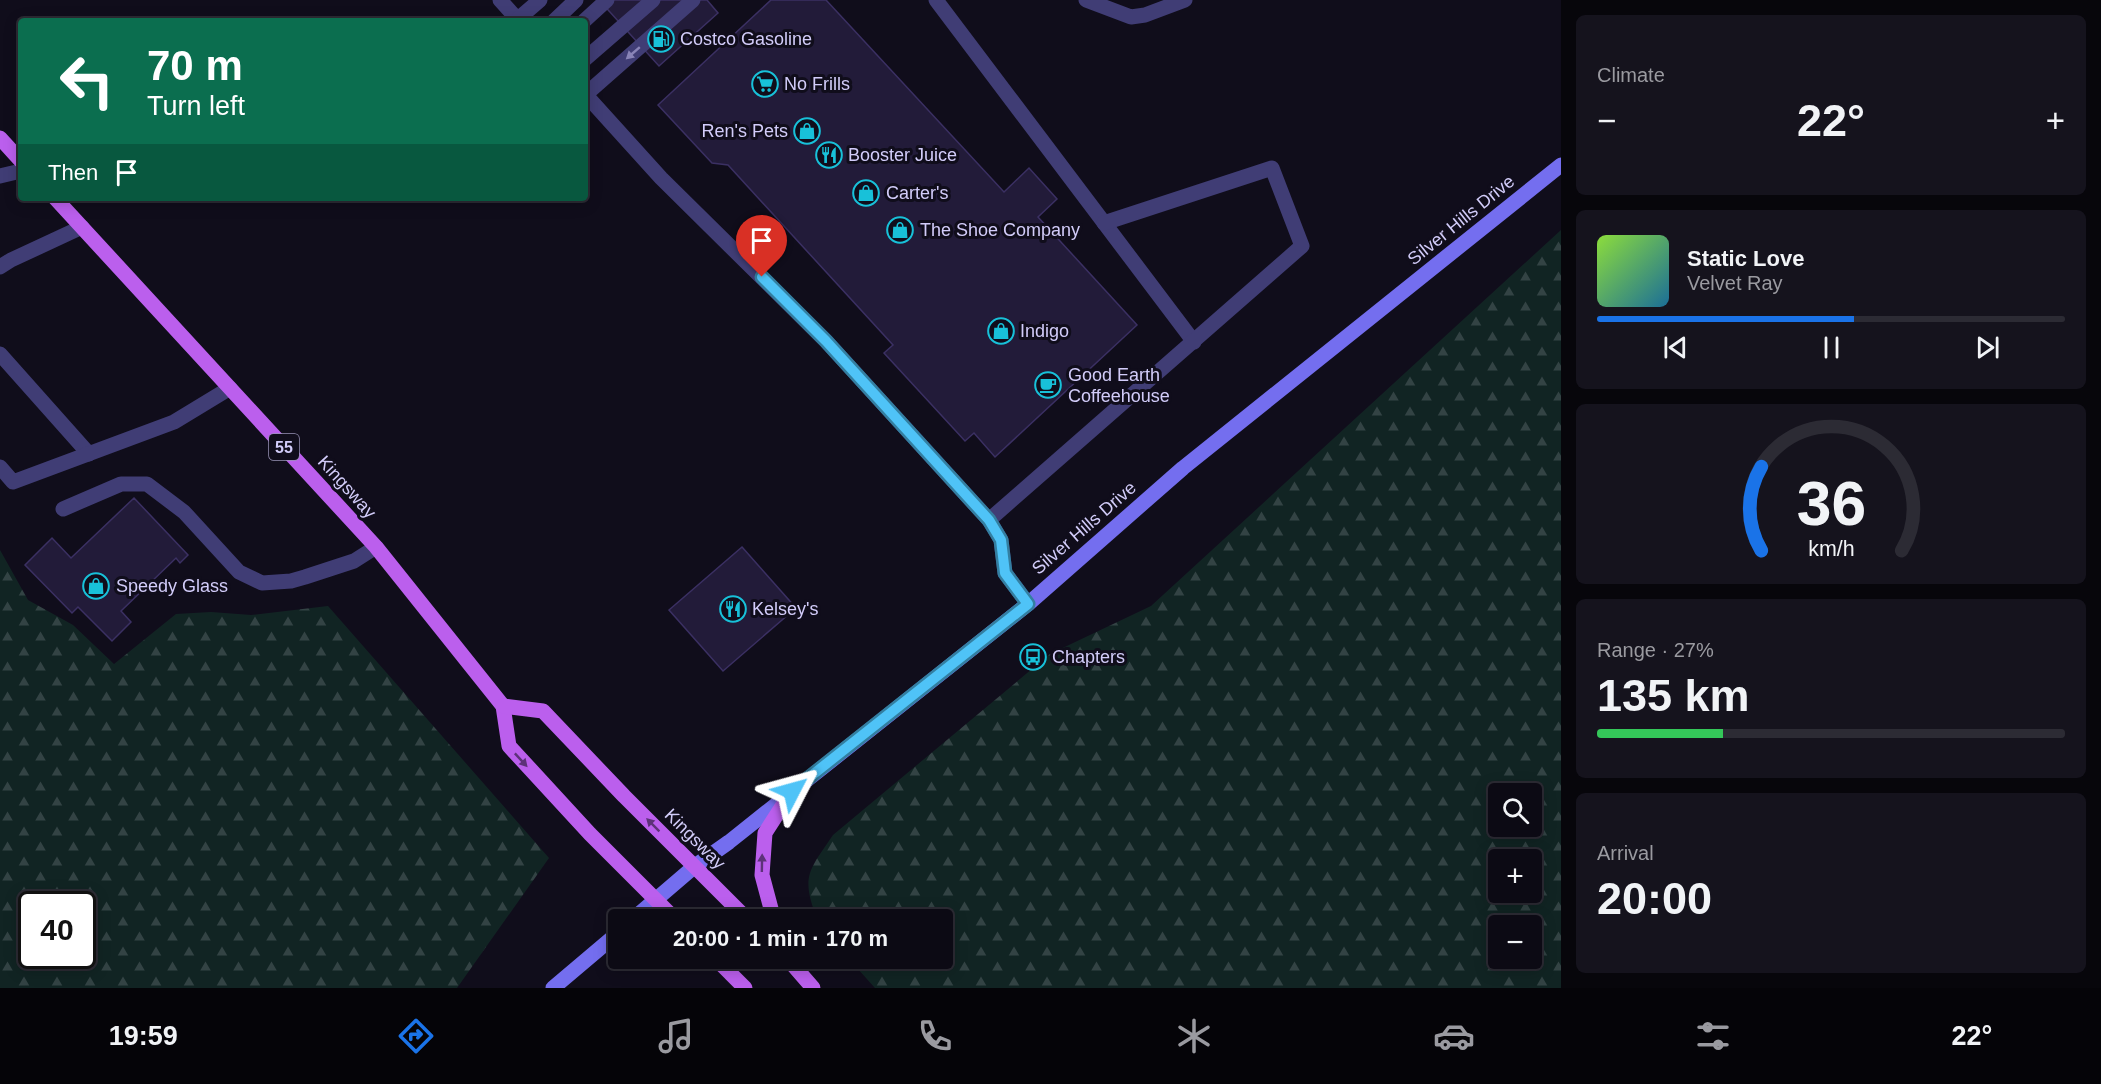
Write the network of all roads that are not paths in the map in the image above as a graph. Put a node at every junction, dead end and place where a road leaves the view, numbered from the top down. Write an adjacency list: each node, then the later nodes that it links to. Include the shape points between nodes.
1 (540, 0): 11 (lane)
2 (576, 0): 12 (lane)
3 (608, 0): 13 (lane)
4 (653, 0): 14 (lane)
5 (693, 0): 15 (lane, one-way to 15)
6 (936, 0): 23 (lane)
7 (1086, 0): 8 (lane, via 1131,17)
8 (1185, 0)
9 (503, 1): 10 (lane)
10 (517, 18)
11 (521, 18)
12 (557, 18)
13 (587, 18)
14 (588, 56)
15 (588, 92)
16 (588, 98): 33 (lane, via 661,178 826,341)
17 (0, 138): 18 (main road)
18 (18, 158)
19 (1561, 165): 35 (street, Silver Hills Drive, via 1183,468)
20 (18, 172): 21 (lane)
21 (0, 176)
22 (58, 201): 24 (main road, Kingsway / 55)
23 (1104, 223): 26 (lane); 26 (lane, via 1272,168 1302,246)
24 (82, 226): 25 (lane); 28 (main road, Kingsway / 55)
25 (0, 267)
26 (1194, 342): 33 (lane)
27 (0, 354): 29 (lane)
28 (230, 388): 29 (lane, via 174,422); 34 (main road, Kingsway / 55)
29 (89, 454): 31 (lane)
30 (0, 466): 31 (lane)
31 (7, 484)
32 (63, 509): 34 (lane, via 121,483 147,484 184,512 239,572 262,583 305,577 354,561)
33 (989, 520): 35 (lane, via 1001,540 1005,573)
34 (375, 547): 36 (main road, Kingsway / 55)
35 (1028, 604): 37 (street, Silver Hills Drive)
36 (502, 706): 38 (main road, Kingsway, one-way to 36, via 543,711); 39 (main road, Kingsway / 55, one-way to 39, via 509,746)
37 (792, 791): 38 (street, Silver Hills Drive); 43 (main road, one-way to 37, via 762,875 765,834)
38 (695, 866): 39 (street, Silver Hills Drive); 42 (main road, Kingsway)
39 (656, 899): 40 (street, Silver Hills Drive); 41 (main road, Kingsway / 55)
40 (645, 909)
41 (666, 909)
42 (737, 909)
43 (771, 909)
44 (608, 941): 47 (street)
45 (726, 969): 48 (main road)
46 (797, 969): 49 (main road)
47 (553, 988)
48 (745, 988)
49 (813, 988)

